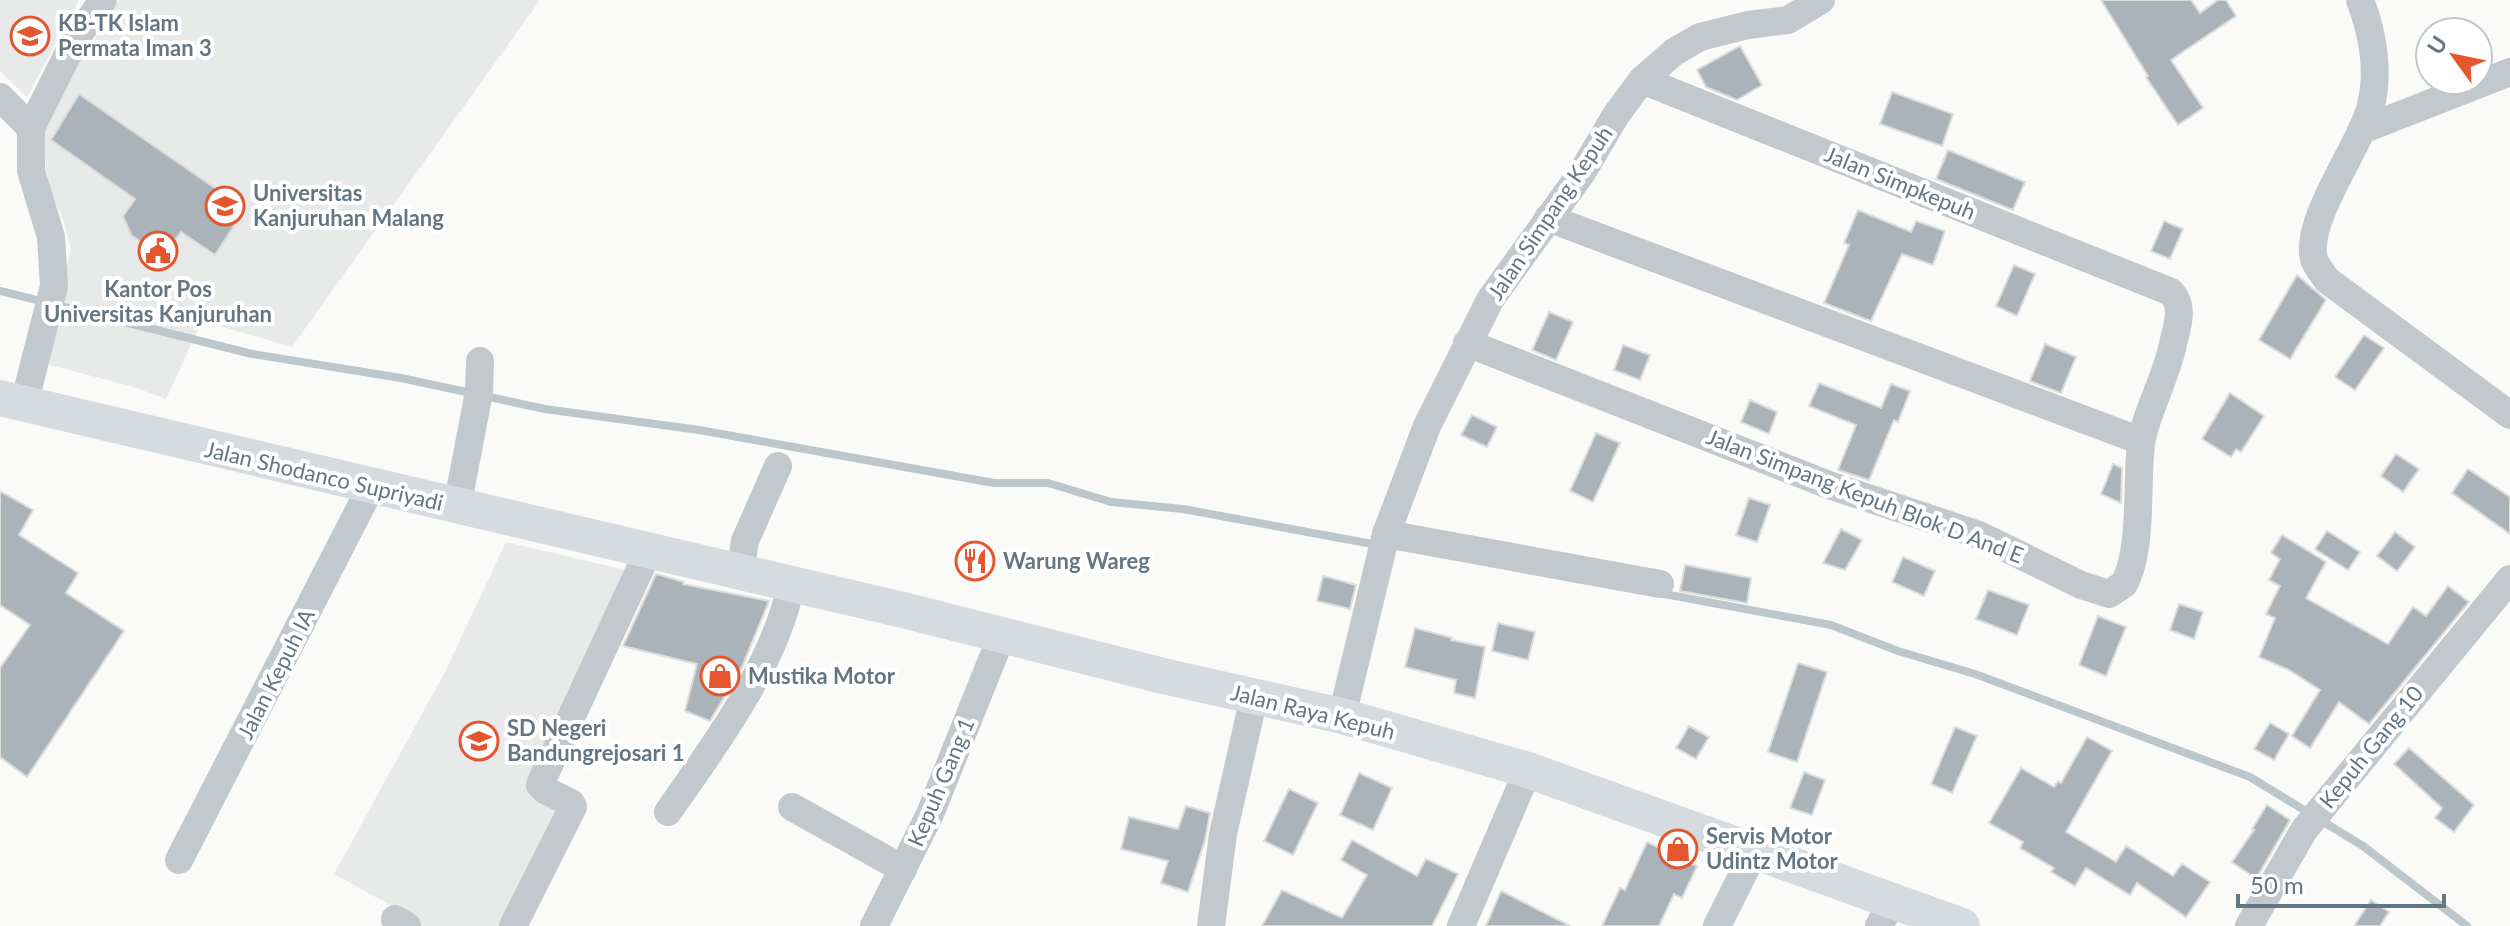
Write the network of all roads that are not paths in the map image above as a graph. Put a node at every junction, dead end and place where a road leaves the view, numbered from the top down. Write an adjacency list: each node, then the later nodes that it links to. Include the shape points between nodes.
1 (103, 0): 7 (street, via 75,40)
2 (1821, 0): 5 (street, Jalan Simpang Kepuh, via 1788,20 1700,37)
3 (2360, 0): 8 (street, via 2373,48 2371,107)
4 (2510, 72): 8 (street)
5 (1642, 80): 9 (street, Jalan Simpang Kepuh); 14 (street, Jalan Simpkepuh, via 2171,292 2180,306 2172,353)
6 (0, 97): 7 (street)
7 (31, 128): 12 (street, via 31,171 51,237 54,286 47,319)
8 (2362, 130): 13 (street, via 2314,236 2314,259 2327,280)
9 (1548, 218): 10 (street, Jalan Simpang Kepuh, via 1490,300); 14 (street)
10 (1467, 343): 14 (street, Jalan Simpang Kepuh Blok D And E, via 1829,485 1979,535 2109,594 2129,574); 18 (street, Jalan Simpang Kepuh, via 1427,426)
11 (480, 361): 17 (street)
12 (12, 401): 16 (main road, Jalan Shodanco Supriyadi)
13 (2510, 415)
14 (2141, 441)
15 (778, 466): 20 (street, via 745,541)
16 (371, 487): 17 (main road, Jalan Shodanco Supriyadi); 31 (street, Jalan Kepuh IA)
17 (457, 507): 19 (main road, Jalan Shodanco Supriyadi)
18 (1386, 536): 22 (street); 26 (street, Jalan Simpang Kepuh)
19 (648, 552): 20 (main road, Jalan Raya Kepuh); 34 (street, via 540,785 571,803 572,813)
20 (740, 574): 23 (main road, Jalan Raya Kepuh)
21 (2509, 581): 40 (street, Kepuh Gang 10, via 2304,830)
22 (1660, 584)
23 (791, 585): 24 (main road, Jalan Raya Kepuh); 29 (street, via 785,613 734,717)
24 (1002, 635): 25 (main road, Jalan Raya Kepuh); 32 (street, Kepuh Gang 1)
25 (1254, 697): 26 (main road, Jalan Raya Kepuh); 36 (street, via 1223,834)
26 (1342, 716): 27 (main road, Jalan Raya Kepuh)
27 (1528, 770): 30 (main road, Jalan Raya Kepuh); 37 (street)
28 (792, 807): 32 (street)
29 (668, 812)
30 (1755, 850): 33 (main road, Jalan Raya Kepuh); 38 (street)
31 (179, 860)
32 (903, 869): 35 (street, Kepuh Gang 1)
33 (1886, 913): 39 (main road, Jalan Raya Kepuh)
34 (513, 926)
35 (874, 926)
36 (1211, 926)
37 (1461, 926)
38 (1717, 926)
39 (1962, 926)
40 (2249, 926)

